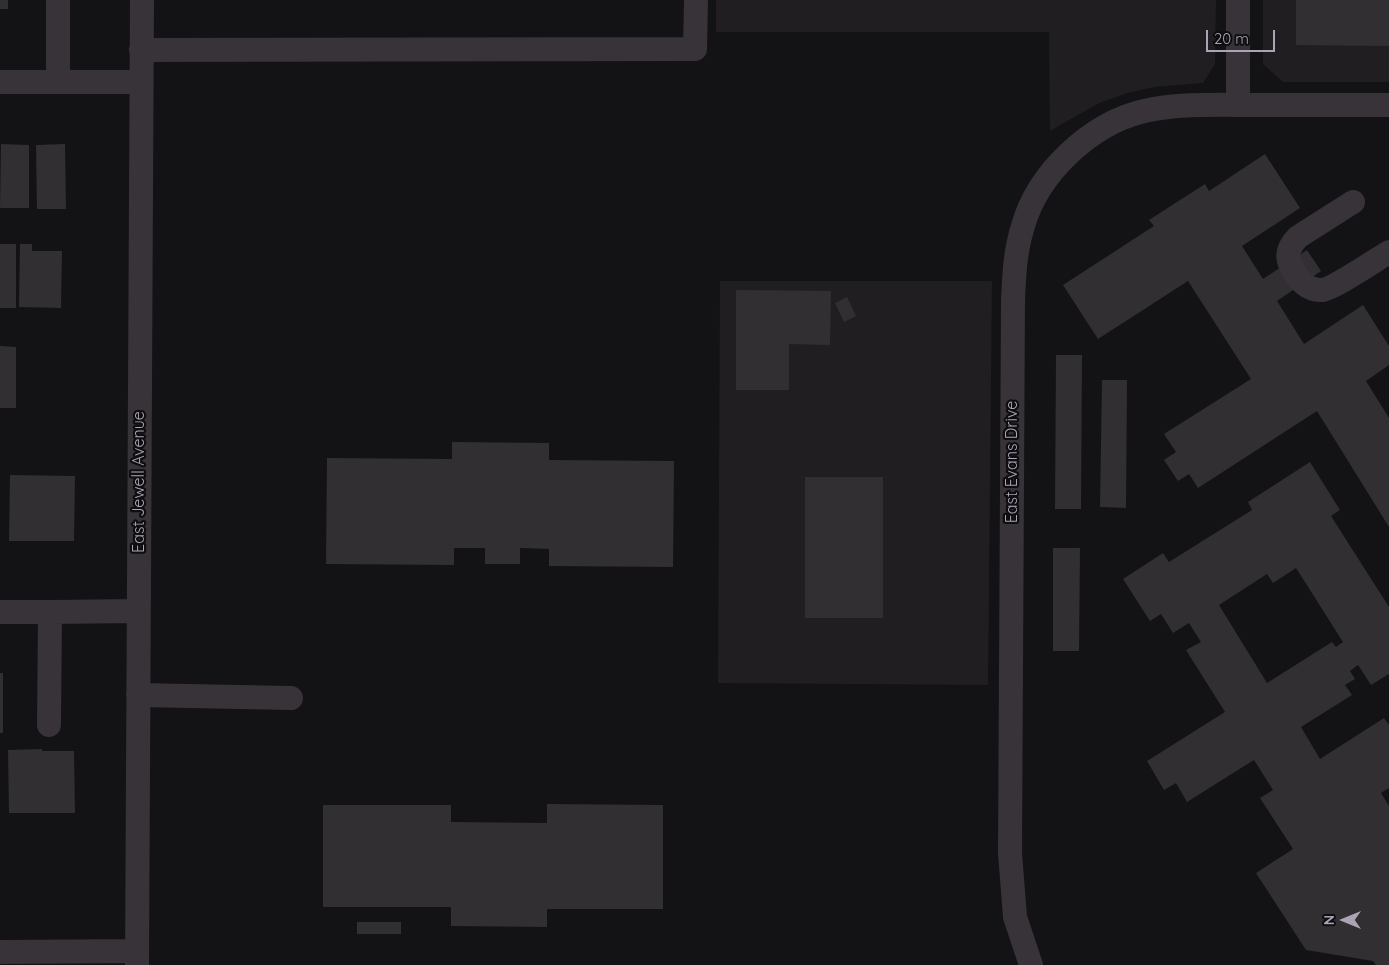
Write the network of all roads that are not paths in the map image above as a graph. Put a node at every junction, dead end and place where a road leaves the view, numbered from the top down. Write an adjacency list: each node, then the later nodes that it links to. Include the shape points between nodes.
1 (58, 0): 7 (street)
2 (142, 0): 5 (street, East Jewell Avenue)
3 (696, 0): 5 (street, via 695,49)
4 (1238, 0): 9 (street)
5 (141, 50): 8 (street, East Jewell Avenue)
6 (0, 82): 7 (street)
7 (58, 82): 8 (street)
8 (141, 82): 13 (street, East Jewell Avenue)
9 (1238, 105): 10 (street, East Evans Drive); 21 (street, East Evans Drive, via 1162,108 1136,114 1103,128 1085,139 1053,170 1028,210 1021,234 1013,301 1010,853 1015,917)
10 (1389, 105)
11 (1353, 202): 12 (street, via 1292,243 1288,258 1294,273 1308,286 1322,290)
12 (1389, 252)
13 (138, 611): 15 (street); 16 (street, East Jewell Avenue)
14 (0, 612): 15 (street)
15 (50, 612): 18 (street)
16 (138, 694): 17 (street); 20 (street, East Jewell Avenue)
17 (292, 698)
18 (49, 725)
19 (0, 952): 20 (street)
20 (137, 958)
21 (1031, 965)

